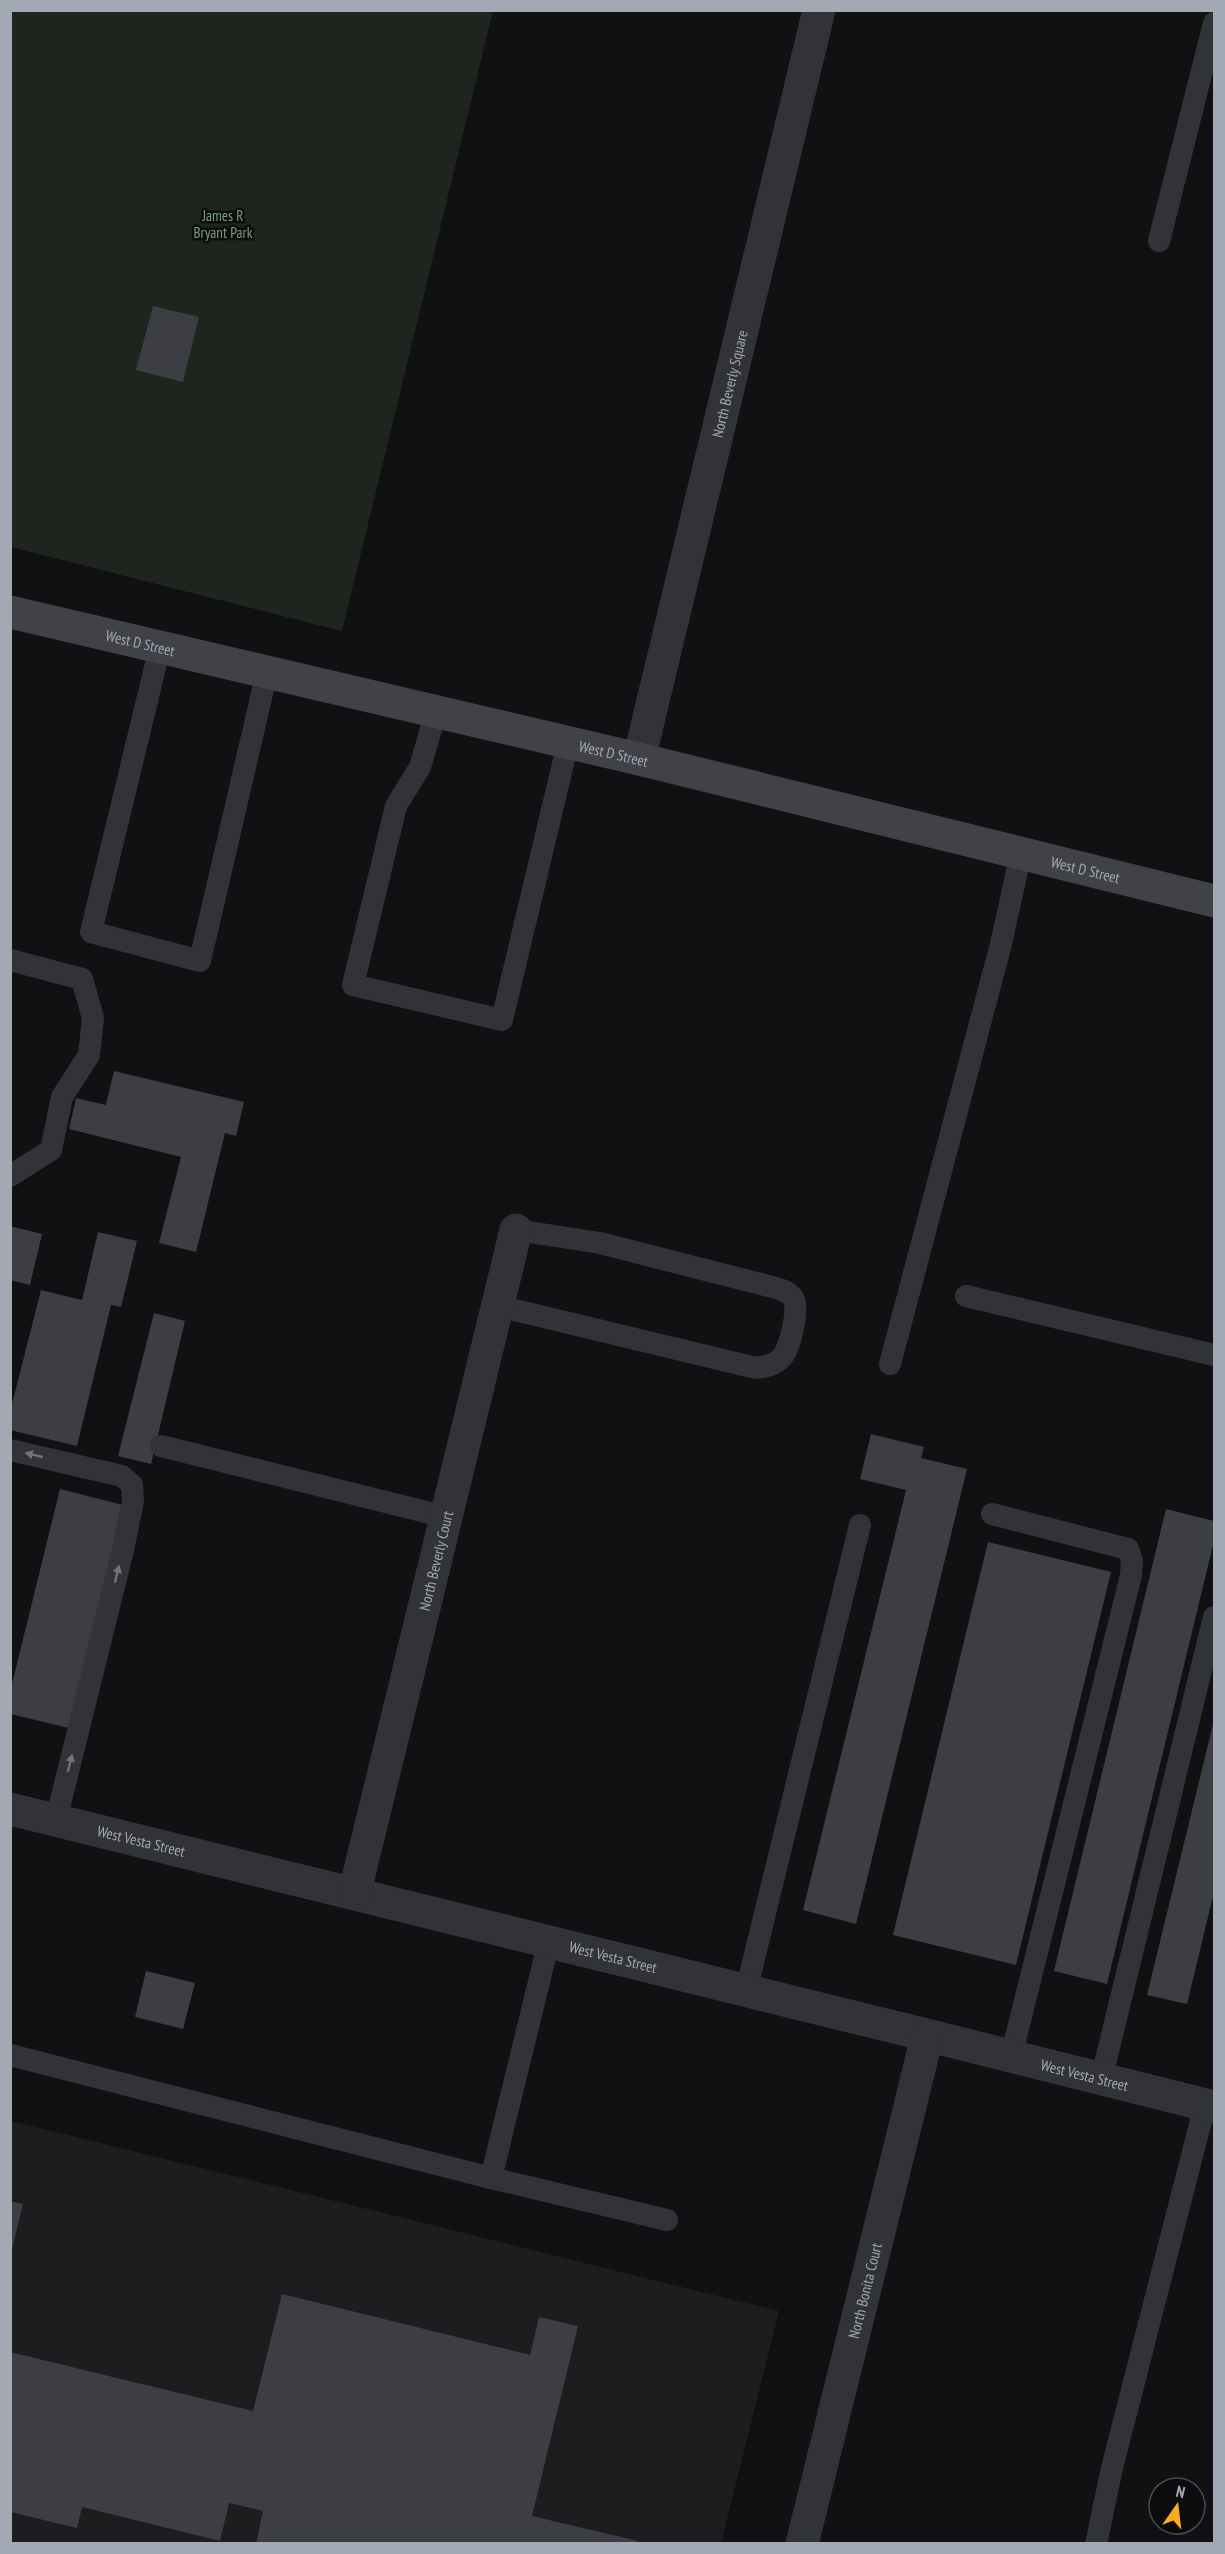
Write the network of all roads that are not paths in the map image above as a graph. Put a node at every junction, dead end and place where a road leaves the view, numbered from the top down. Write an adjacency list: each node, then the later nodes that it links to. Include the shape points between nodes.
1 (819, 10): 9 (street, North Beverly Square)
2 (1215, 23): 3 (lane)
3 (1159, 241)
4 (10, 612): 5 (main road, West D Street)
5 (160, 647): 6 (main road, West D Street); 6 (lane, via 91,932 200,961)
6 (267, 672): 7 (main road, West D Street)
7 (436, 712): 8 (main road, West D Street); 8 (lane, via 420,767 396,806 353,985 502,1020)
8 (568, 743): 9 (main road, West D Street)
9 (639, 759): 10 (main road, West D Street)
10 (1021, 853): 11 (main road, West D Street); 18 (lane, via 1001,944)
11 (1215, 901)
12 (10, 960): 13 (lane, via 82,979 93,1018 89,1055 62,1097 51,1150)
13 (10, 1176)
14 (516, 1230): 16 (street, North Beverly Court); 16 (lane, via 600,1243 776,1288 788,1292 796,1312 782,1357 775,1364 756,1368)
15 (966, 1296): 17 (lane)
16 (498, 1306): 22 (street, North Beverly Court)
17 (1215, 1355)
18 (890, 1364)
19 (160, 1446): 22 (lane)
20 (10, 1450): 26 (lane, one-way to 20, via 123,1550 133,1501 132,1485 122,1476)
21 (992, 1514): 32 (lane, via 1128,1549 1132,1561)
22 (447, 1517): 27 (street, North Beverly Court)
23 (860, 1525): 29 (lane)
24 (1215, 1617): 33 (lane)
25 (10, 1809): 26 (street, West Vesta Street)
26 (56, 1820): 27 (street, West Vesta Street)
27 (355, 1891): 28 (street, West Vesta Street)
28 (549, 1941): 29 (street, West Vesta Street); 35 (lane)
29 (746, 1991): 30 (street, West Vesta Street)
30 (927, 2037): 32 (street, West Vesta Street); 37 (street, North Bonita Court)
31 (10, 2055): 35 (lane)
32 (1011, 2057): 33 (street, West Vesta Street)
33 (1101, 2080): 34 (street, West Vesta Street)
34 (1210, 2106): 38 (lane, via 1112,2468)
35 (491, 2178): 36 (lane)
36 (667, 2220)
37 (802, 2544)
38 (1096, 2544)

